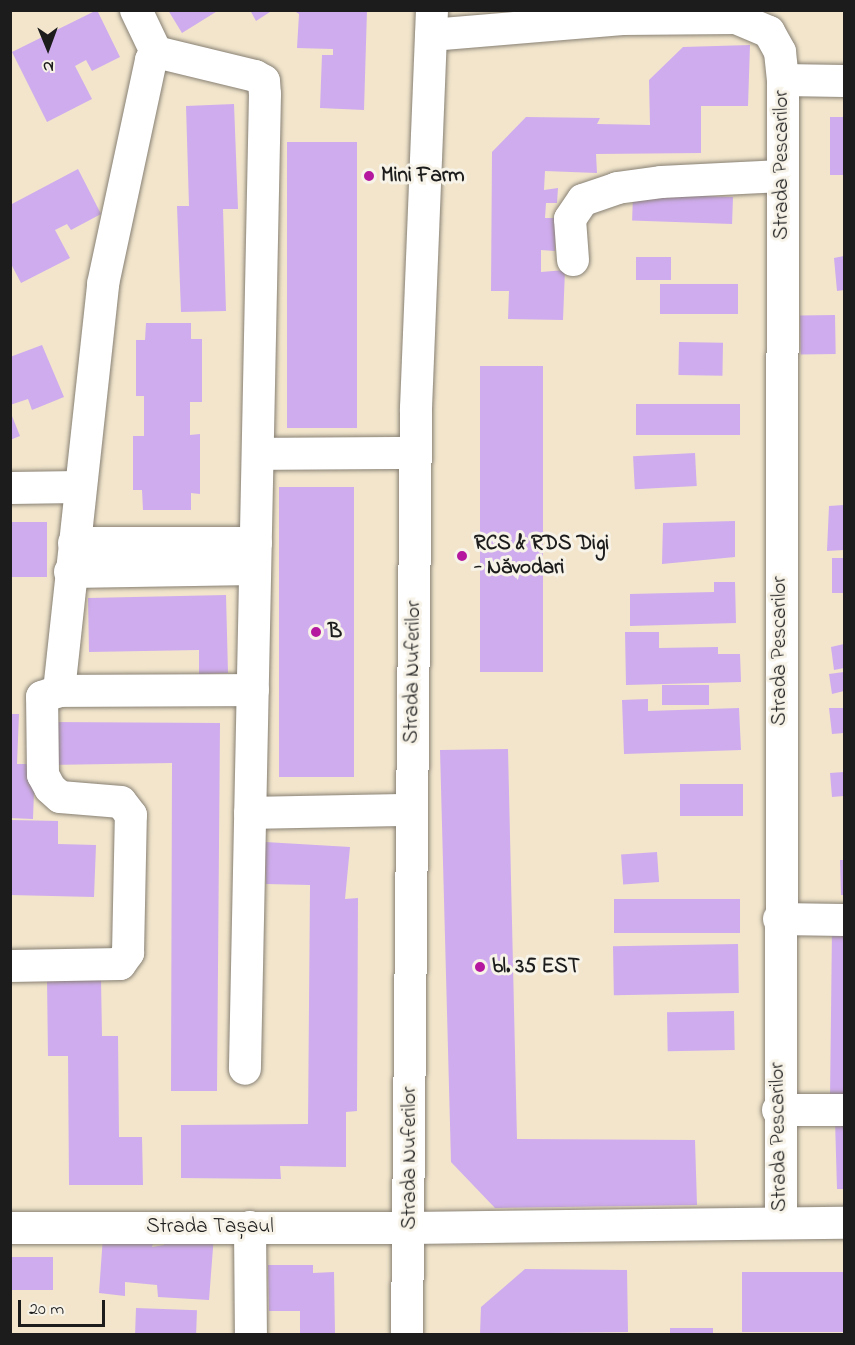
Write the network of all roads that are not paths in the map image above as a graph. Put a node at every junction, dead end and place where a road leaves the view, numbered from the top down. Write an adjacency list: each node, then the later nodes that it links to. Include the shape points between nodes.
1 (136, 10): 4 (street)
2 (625, 15): 3 (street, Strada Pescarilor); 5 (street, Strada Pescarilor, via 736,18 754,23 769,32 780,52)
3 (431, 23): 9 (street, Strada Nuferilor)
4 (156, 52): 10 (street, via 264,81); 12 (street, via 151,60 103,284)
5 (783, 80): 6 (street); 7 (street, Strada Pescarilor)
6 (844, 81)
7 (782, 176): 8 (street, via 661,182 616,188 583,200 570,219); 19 (street, Strada Pescarilor)
8 (573, 260)
9 (416, 453): 10 (street); 17 (street, Strada Nuferilor)
10 (258, 454): 13 (street)
11 (10, 488): 12 (street)
12 (80, 488): 14 (street)
13 (255, 556): 14 (street); 15 (street)
14 (72, 557): 16 (street)
15 (253, 690): 16 (street); 18 (street)
16 (59, 691): 21 (street, via 42,697 43,775 50,788 60,797 122,802 131,814 128,953 120,964)
17 (412, 810): 18 (street); 29 (street, Strada Nuferilor)
18 (250, 813): 22 (street)
19 (779, 919): 20 (street); 23 (street, Strada Pescarilor)
20 (844, 920)
21 (10, 966)
22 (244, 1069)
23 (778, 1110): 24 (street); 25 (street, Strada Pescarilor)
24 (844, 1110)
25 (780, 1223): 26 (street, Strada Tașaul); 29 (street, Strada Tașaul)
26 (844, 1223)
27 (250, 1227): 28 (street, Strada Tașaul); 29 (street, Strada Tașaul); 30 (street)
28 (10, 1228)
29 (410, 1228): 31 (street, Strada Nuferilor)
30 (251, 1335)
31 (407, 1335)

